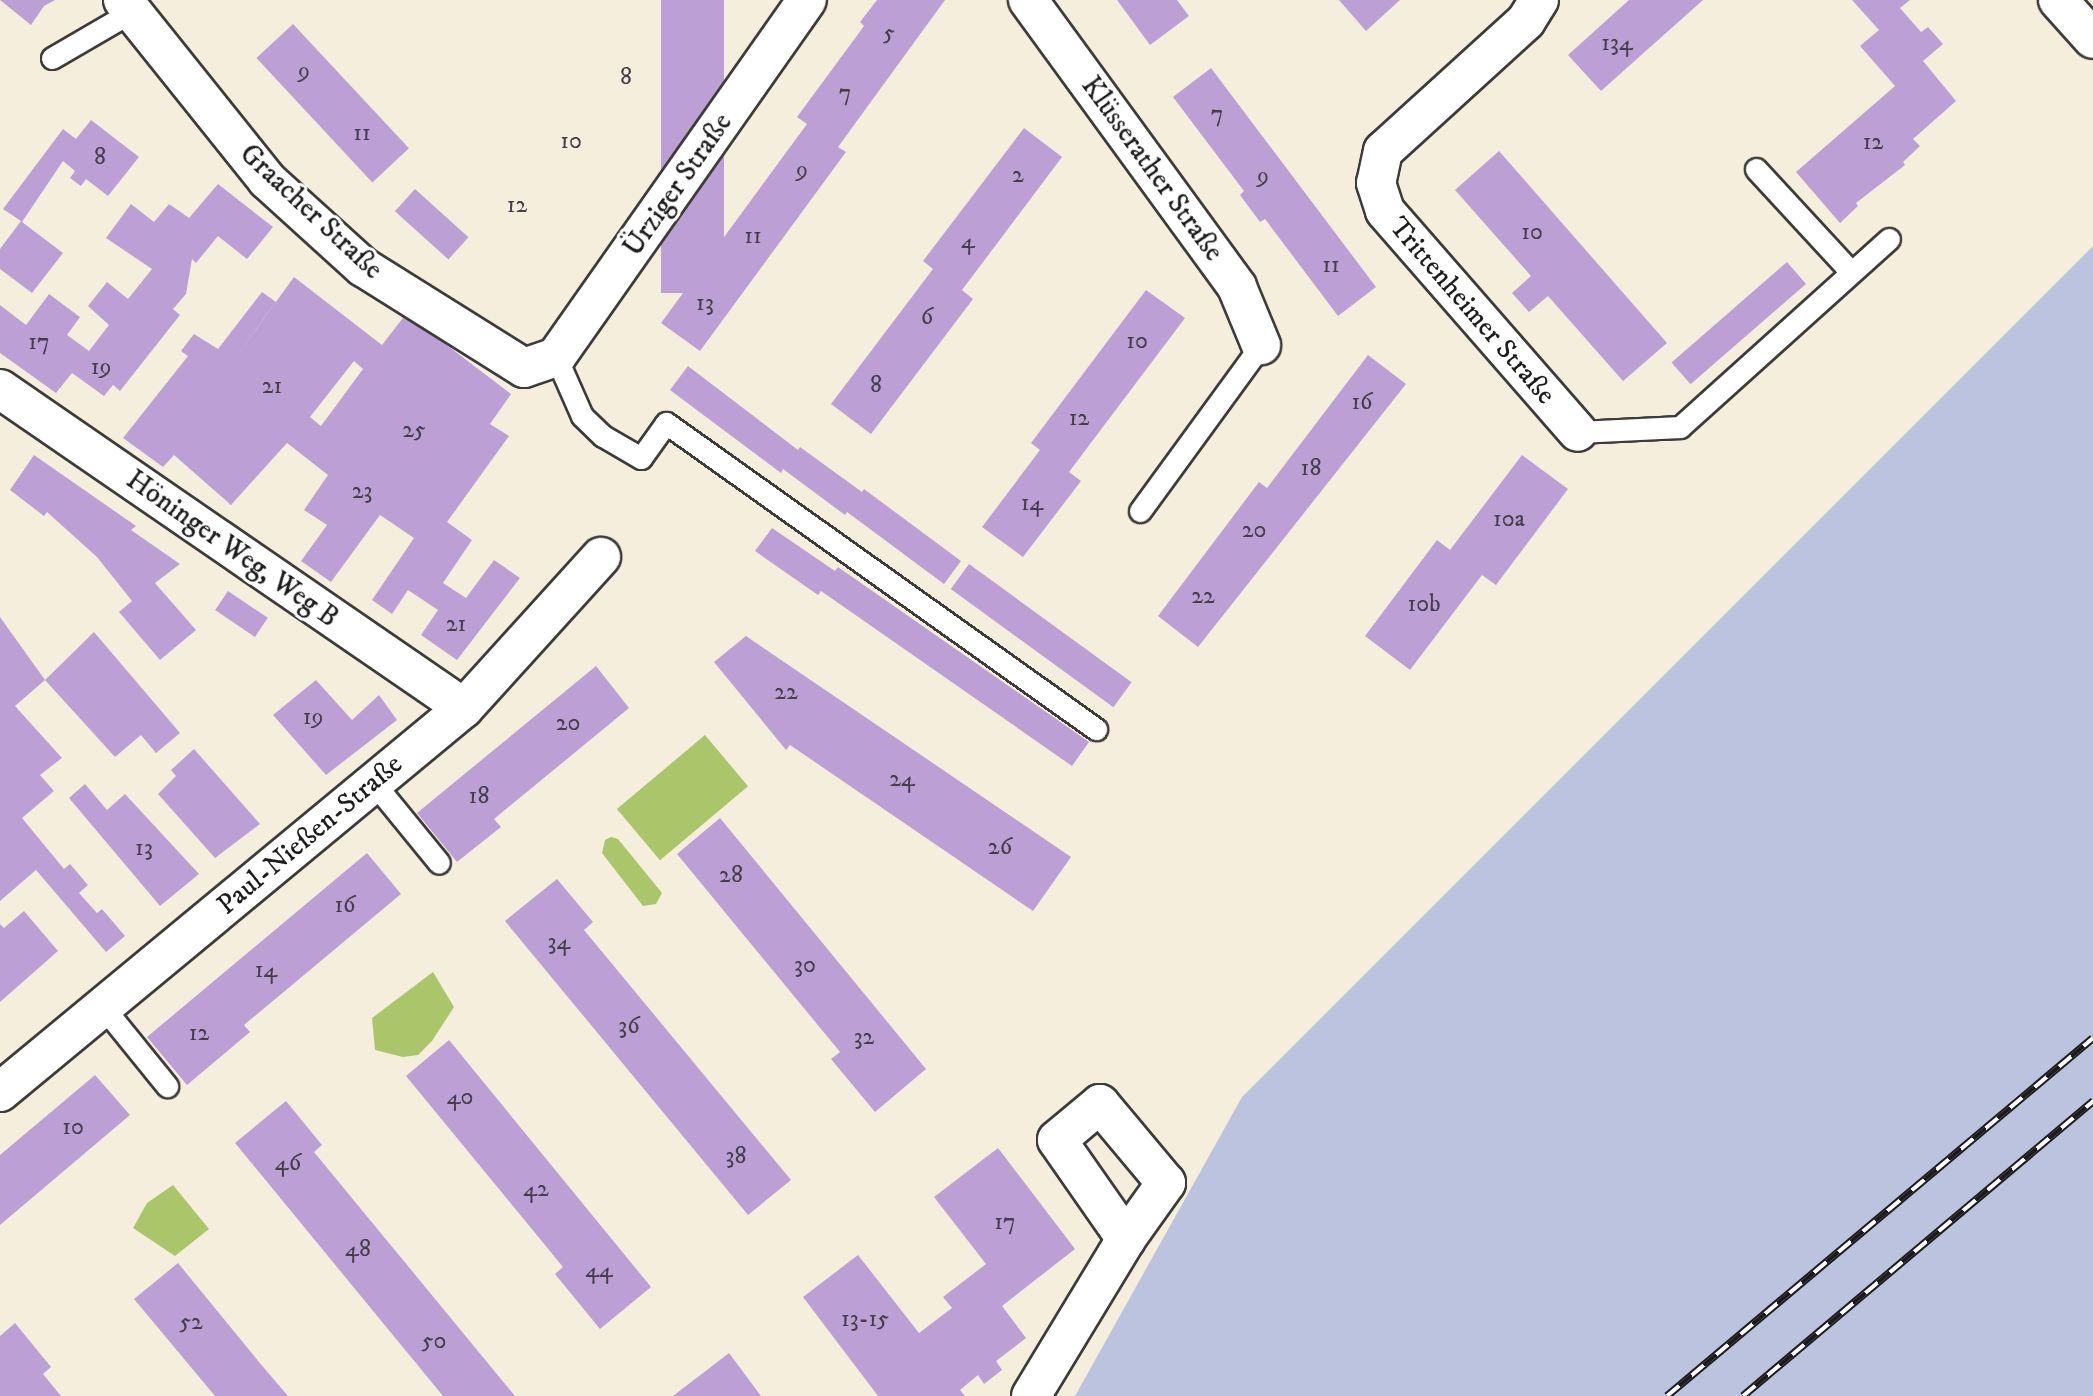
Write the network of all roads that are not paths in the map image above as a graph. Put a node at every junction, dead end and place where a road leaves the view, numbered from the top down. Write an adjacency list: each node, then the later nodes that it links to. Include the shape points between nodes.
1 (807, 0): 12 (street, Ürziger Straße)
2 (1028, 0): 11 (street, Klüsserather Straße, via 1237,287)
3 (1539, 0): 14 (street, Trittenheimer Straße, via 1526,21 1383,151 1376,183 1385,211)
4 (2057, 0): 6 (street)
5 (127, 6): 7 (lane); 12 (street, Graacher Straße, via 267,180 362,267 524,368)
6 (2093, 39)
7 (52, 58)
8 (1756, 169): 10 (lane)
9 (1889, 239): 10 (lane)
10 (1850, 271): 14 (lane, via 1680,427)
11 (1261, 345): 15 (lane)
12 (550, 361): 18 (lane, via 582,416 603,436 640,458 666,423)
13 (0, 389): 17 (street, Höninger Weg, Weg B)
14 (1578, 432)
15 (1140, 511)
16 (601, 557): 17 (street, Paul-Nießen-Straße)
17 (464, 708): 19 (street, Paul-Nießen-Straße)
18 (1096, 729)
19 (373, 782): 20 (lane); 21 (street, Paul-Nießen-Straße)
20 (439, 863)
21 (103, 1007): 22 (lane); 23 (street, Paul-Nießen-Straße)
22 (167, 1086)
23 (0, 1092)
24 (1126, 1239): 25 (street)
25 (1031, 1396)

